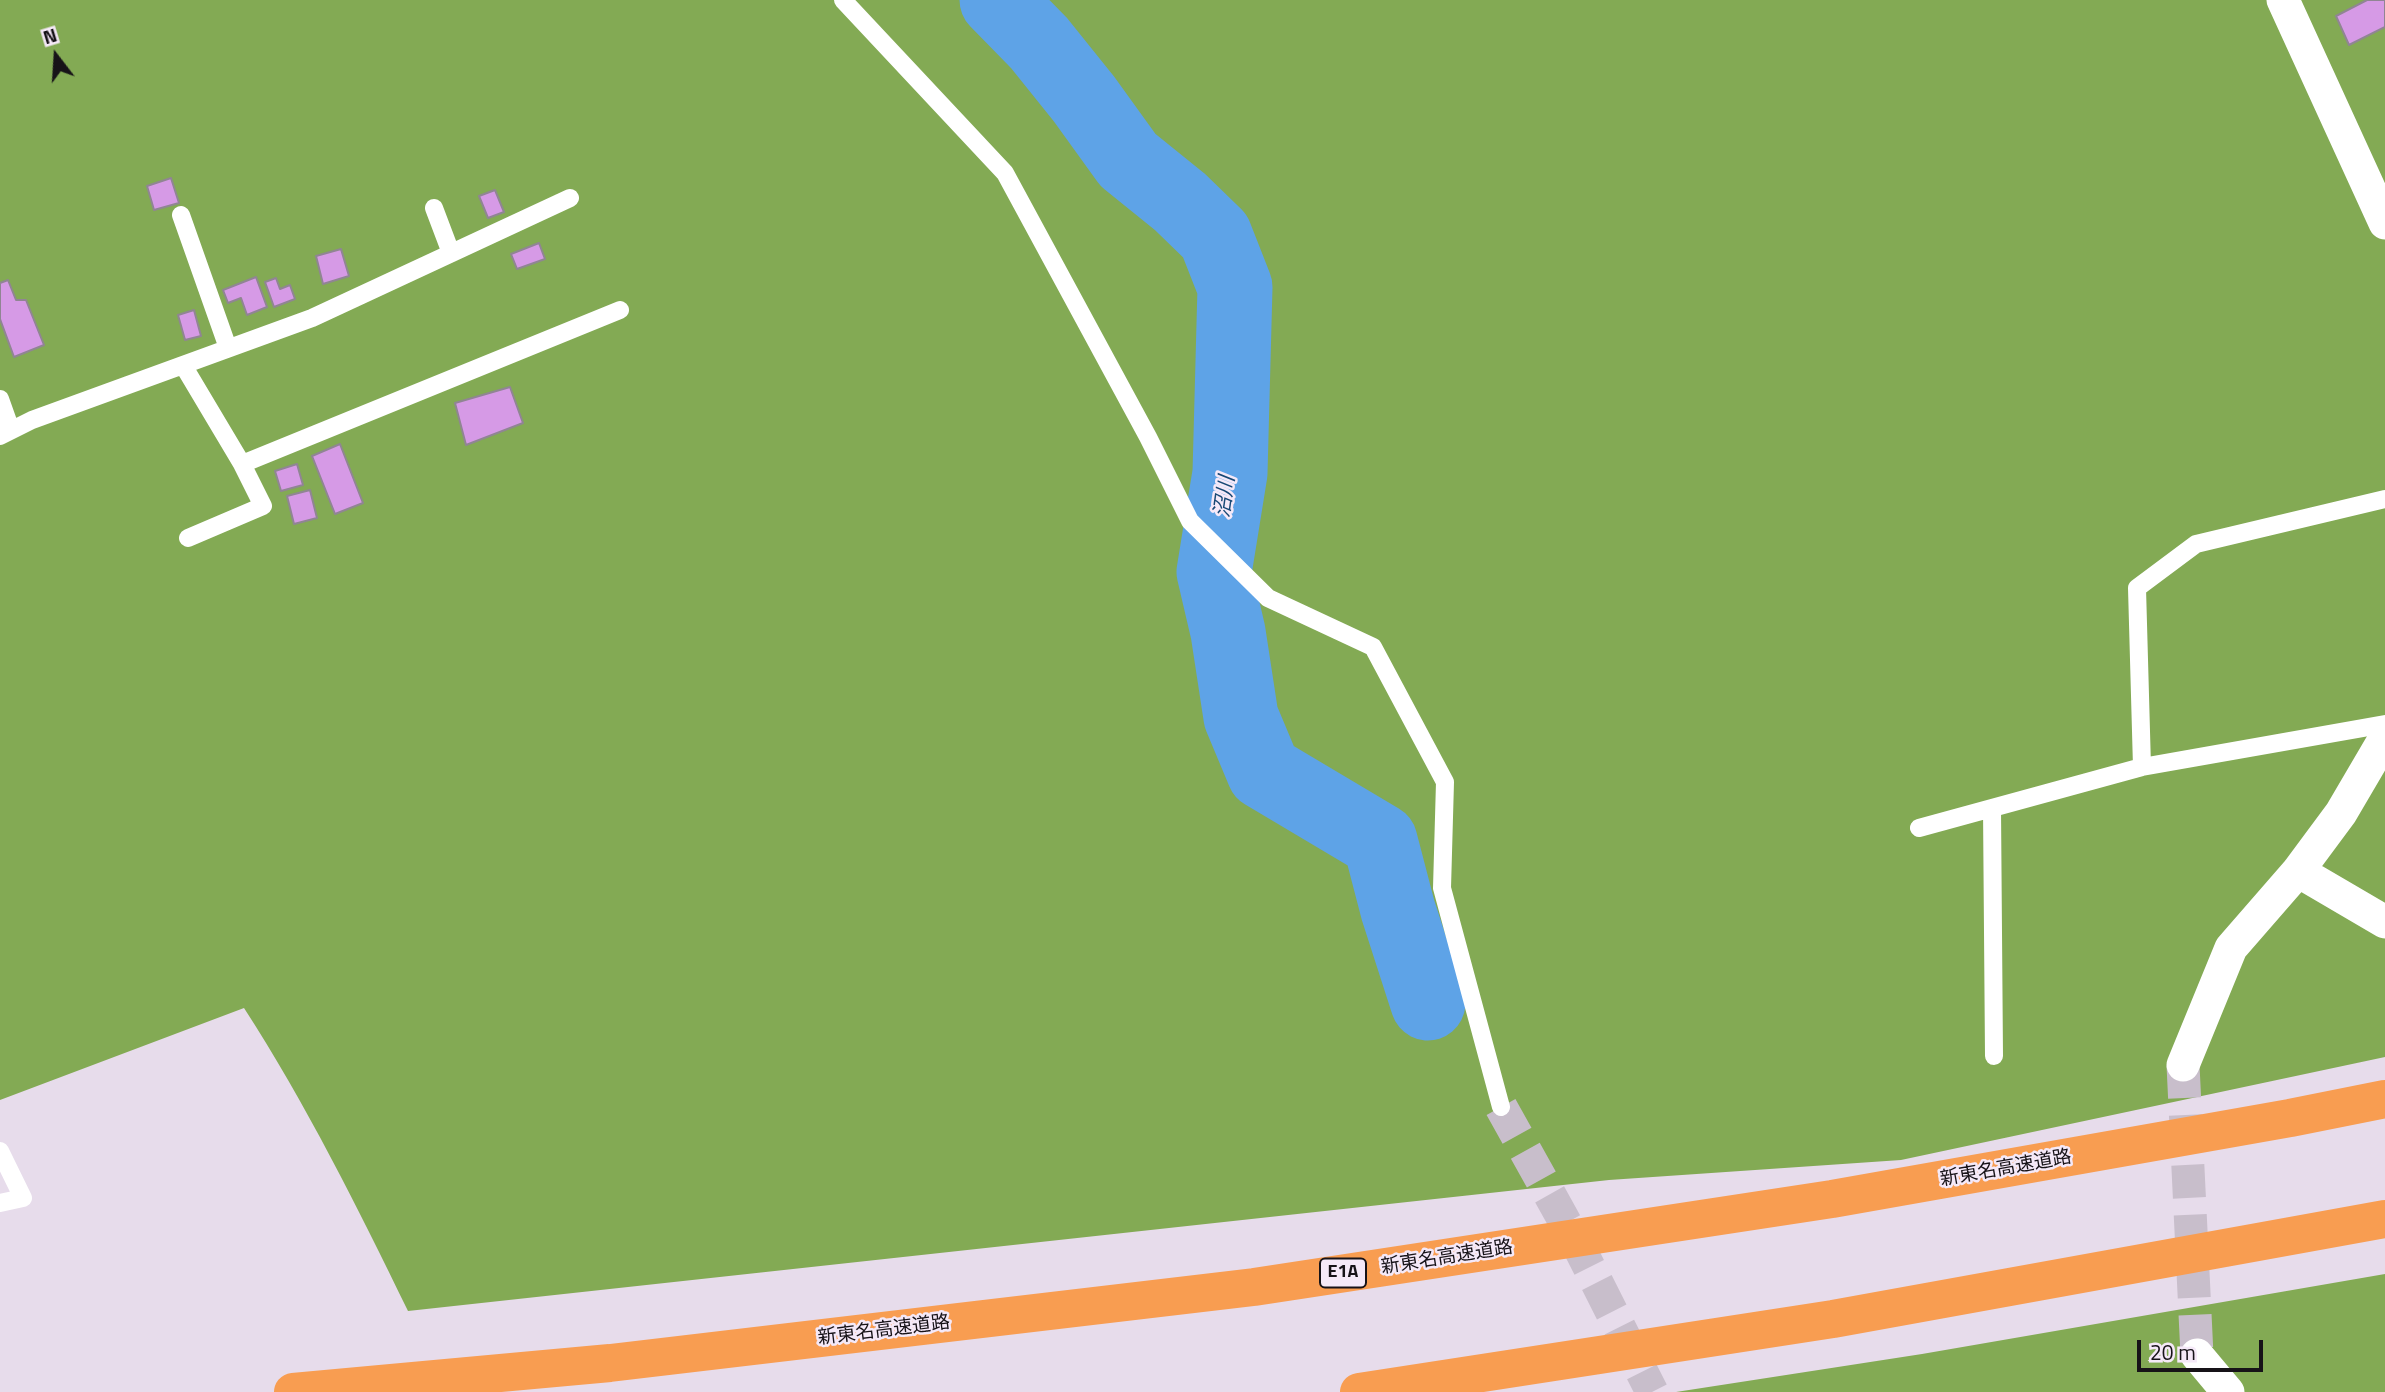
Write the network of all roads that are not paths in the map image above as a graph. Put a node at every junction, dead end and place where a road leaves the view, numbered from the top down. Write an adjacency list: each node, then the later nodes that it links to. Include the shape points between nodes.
1 (843, 0): 26 (lane, via 1005,173 1190,521 1268,598 1373,647 1445,782 1442,888)
2 (2283, 0): 6 (street)
3 (570, 198): 7 (lane)
4 (434, 208): 7 (lane)
5 (180, 215): 9 (lane)
6 (2385, 223)
7 (451, 253): 9 (lane, via 312,318)
8 (620, 310): 13 (lane)
9 (228, 348): 10 (lane)
10 (183, 365): 12 (lane); 13 (lane)
11 (0, 399): 12 (lane)
12 (6, 433)
13 (242, 464): 15 (lane, via 264,506)
14 (2385, 499): 18 (lane, via 2196,544 2137,588)
15 (188, 538)
16 (2385, 724): 18 (lane)
17 (2385, 738): 21 (street, via 2341,813)
18 (2142, 767): 19 (lane)
19 (1992, 808): 20 (lane); 23 (lane)
20 (1919, 828)
21 (2298, 871): 22 (street); 24 (street, via 2231,948)
22 (2385, 922)
23 (1994, 1056)
24 (2183, 1065)
25 (2385, 1099): 31 (highway, 新東名高速道路 / E1A, via 1832,1199 1254,1287 610,1363)
26 (1501, 1107)
27 (0, 1151): 28 (lane, via 23,1198)
28 (0, 1203)
29 (2385, 1219): 32 (highway, via 1833,1319)
30 (2197, 1354): 33 (street)
31 (293, 1392)
32 (1359, 1392)
33 (2228, 1392)

